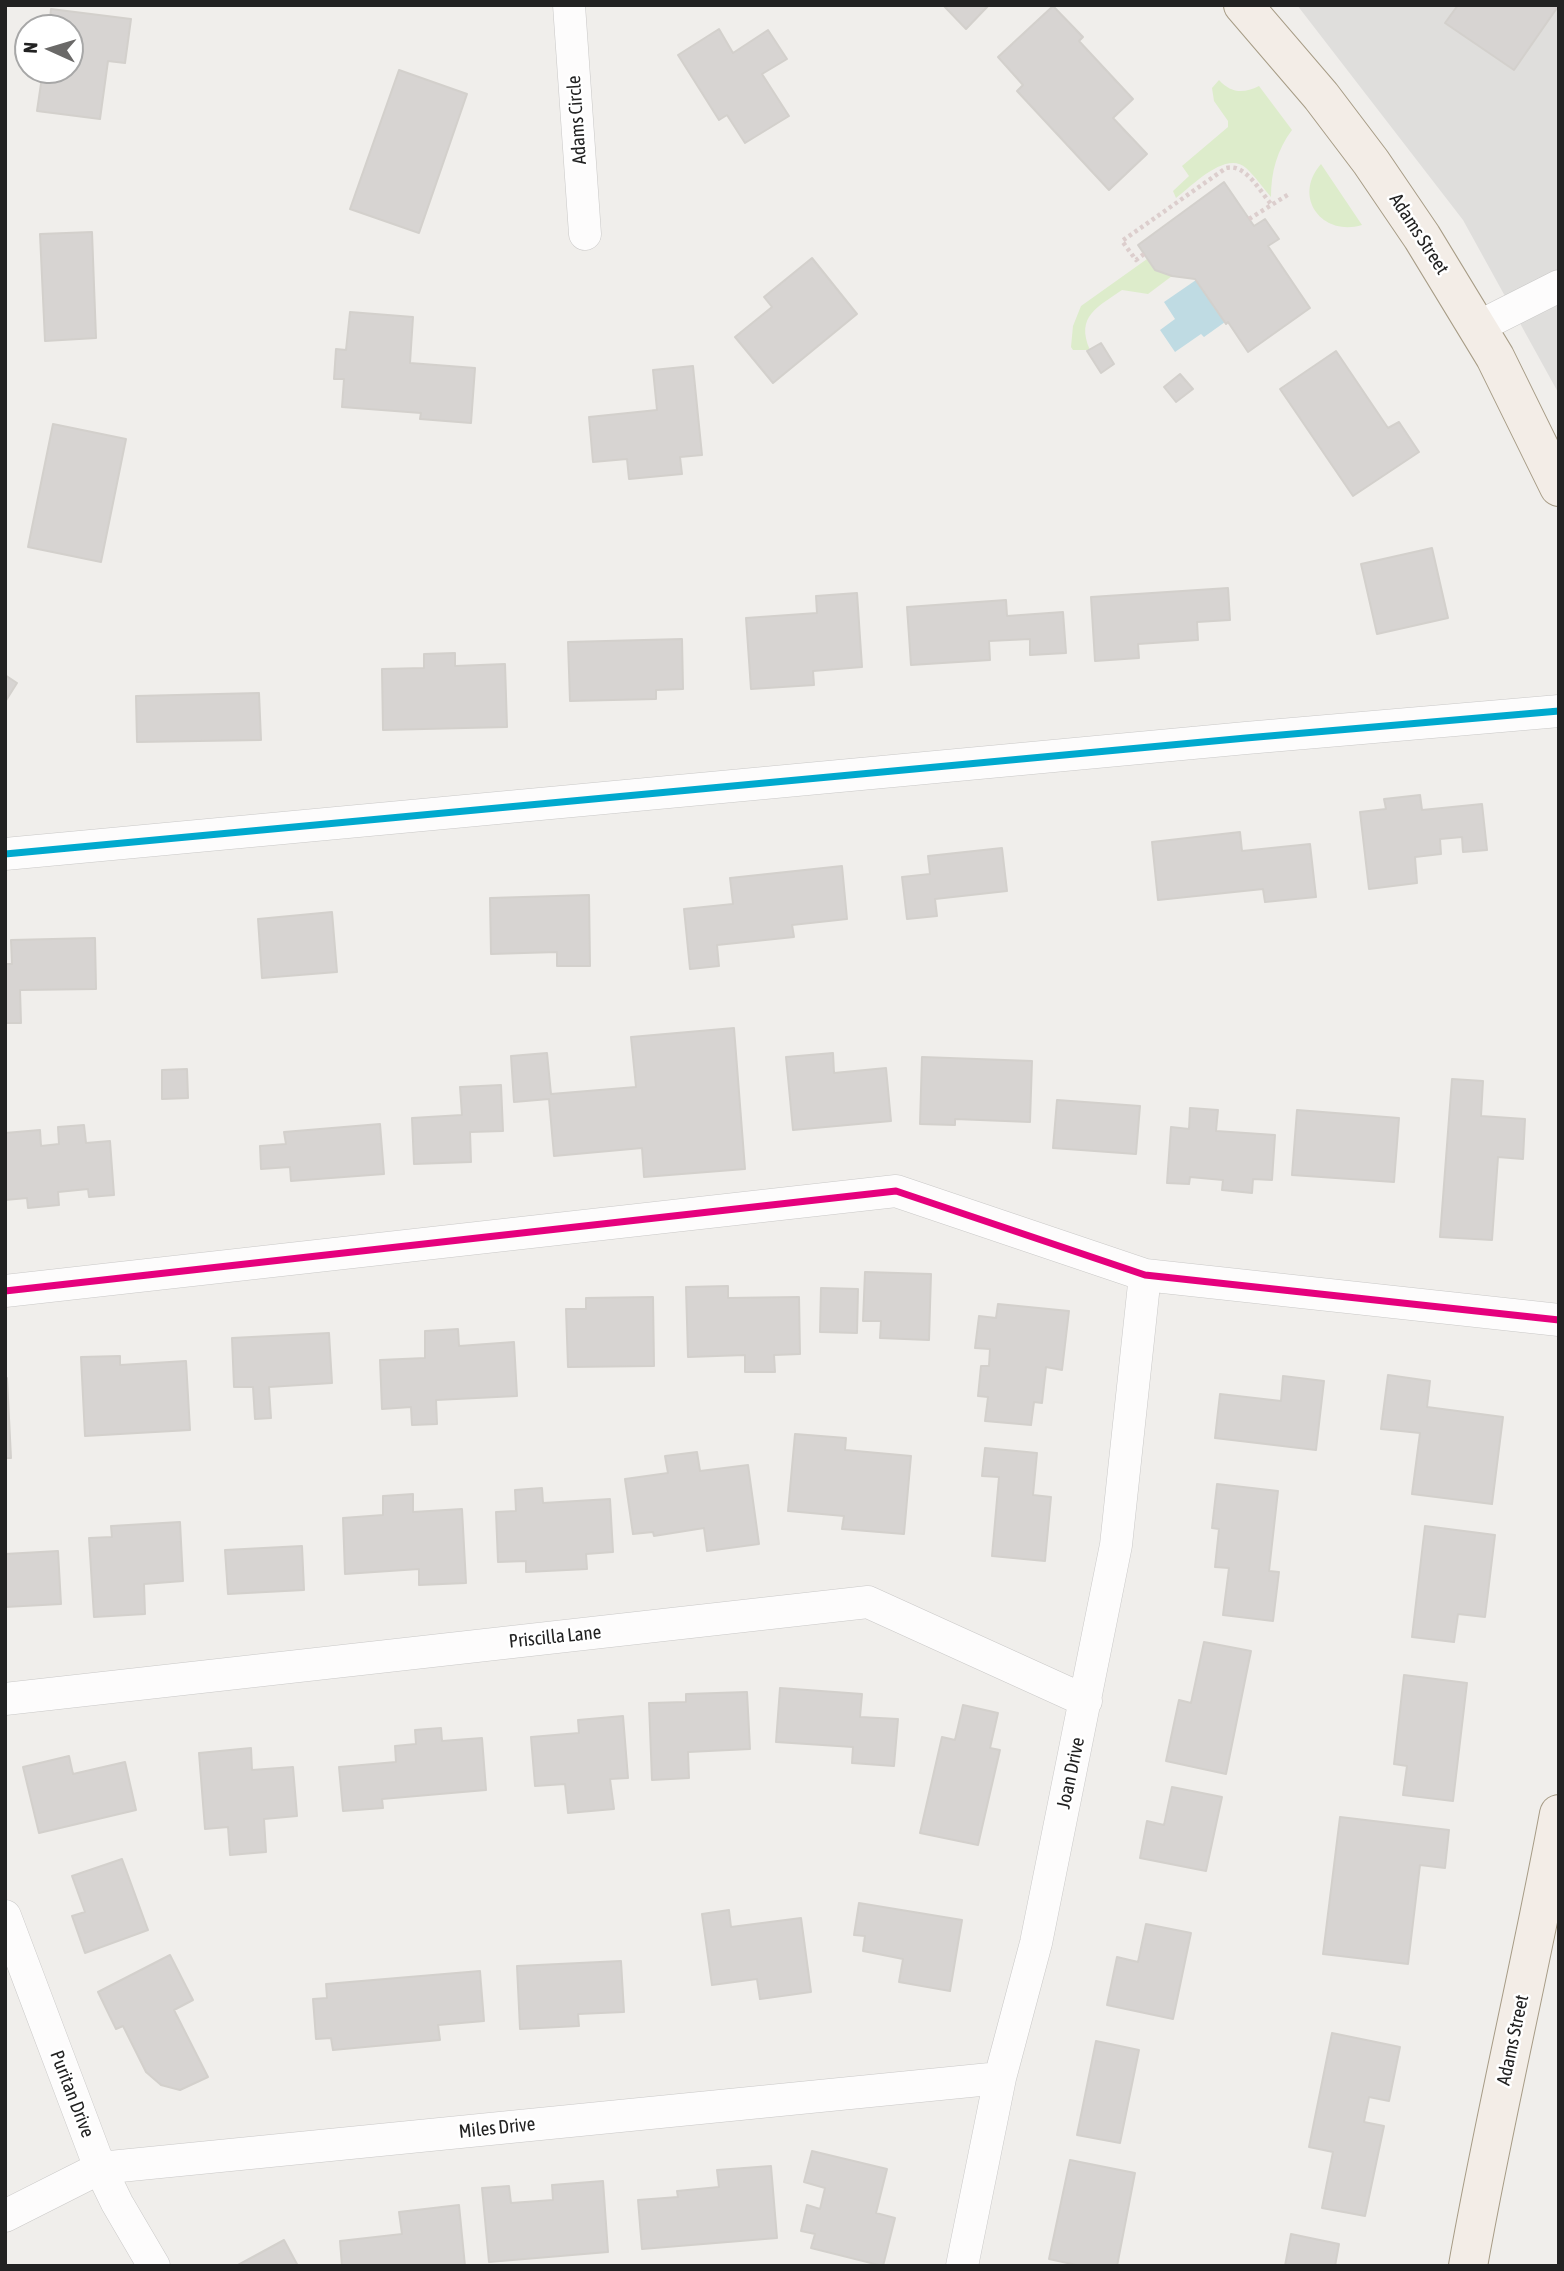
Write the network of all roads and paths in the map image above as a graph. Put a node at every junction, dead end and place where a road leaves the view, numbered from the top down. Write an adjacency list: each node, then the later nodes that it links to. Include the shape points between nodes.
1 (569, 5): 6 (street, Adams Circle)
2 (1243, 5): 9 (main road, Adams Street, via 1371,162)
3 (1289, 194): 4 (path)
4 (1272, 205): 5 (path); 7 (path, via 1243,170 1226,168 1122,241 1136,260)
5 (1250, 219)
6 (585, 234)
7 (1144, 254)
8 (1559, 286): 9 (street)
9 (1478, 327): 10 (main road, Adams Street)
10 (1559, 487)
11 (1559, 711): 12 (street)
12 (5, 854)
13 (1145, 1275): 14 (street, via 896,1191); 15 (street); 17 (street, Joan Drive, via 1116,1545)
14 (5, 1292)
15 (1559, 1320)
16 (5, 1699): 17 (street, Priscilla Lane, via 868,1602)
17 (1086, 1701): 20 (street, Joan Drive, via 1036,1943)
18 (1559, 1814): 25 (main road, Adams Street)
19 (5, 1916): 21 (street, Puritan Drive)
20 (1000, 2078): 21 (street, Miles Drive); 24 (street, Joan Drive)
21 (100, 2168): 22 (street, Miles Drive); 23 (street, Puritan Drive)
22 (5, 2216)
23 (155, 2266)
24 (962, 2266)
25 (1468, 2266)

